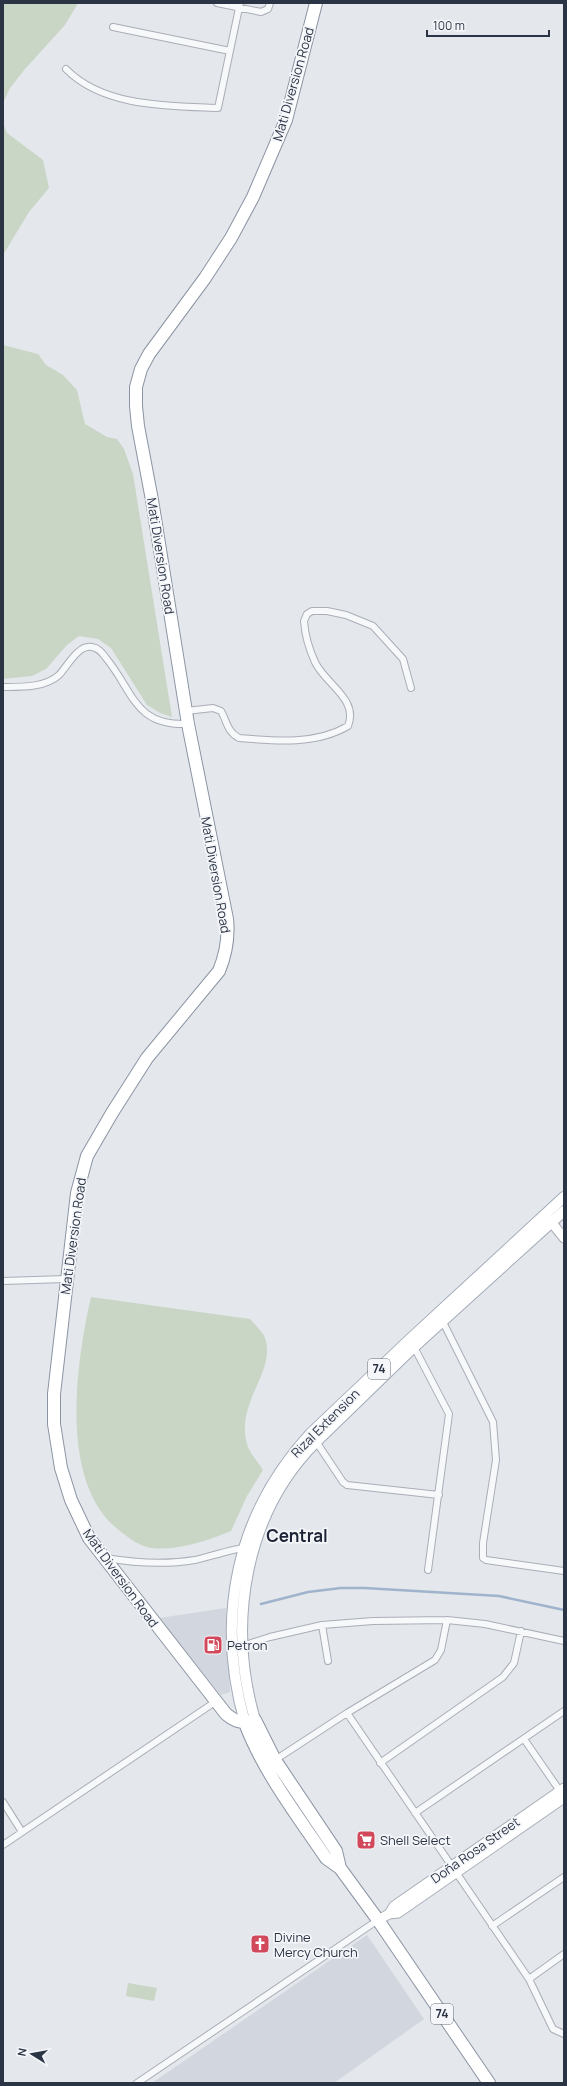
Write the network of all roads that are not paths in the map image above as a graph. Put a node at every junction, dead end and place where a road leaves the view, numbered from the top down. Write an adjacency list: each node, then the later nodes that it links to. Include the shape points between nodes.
1 (217, 3): 4 (street)
2 (270, 3): 4 (street, via 268,9 261,12)
3 (316, 3): 10 (highway, Mati Diversion Road, via 286,120 254,197 205,278 149,354 136,387 138,426)
4 (239, 5): 6 (street)
5 (112, 26): 6 (street)
6 (230, 51): 7 (street, via 218,108 170,106 132,100 84,85)
7 (66, 69)
8 (3, 688): 11 (street, via 30,686 57,677 76,654 92,646 100,651 138,706 149,717 162,723)
9 (411, 688): 10 (street, via 403,659 373,626 346,615 312,611 304,620 315,663 351,710 348,726 327,736 296,741 239,738 228,728 221,711 213,708)
10 (186, 711): 11 (highway, Mati Diversion Road)
11 (188, 724): 16 (highway, Mati Diversion Road, via 226,919 227,943 224,959 210,984 147,1058 87,1156 77,1193)
12 (564, 1197): 14 (main road, Rizal Extension / 74)
13 (564, 1211): 14 (main road, Rizal Extension / 74)
14 (548, 1219): 15 (street); 18 (main road, Rizal Extension / 74); 20 (main road, Rizal Extension / 74, via 409,1340)
15 (564, 1238)
16 (66, 1279): 17 (street); 23 (highway, Mati Diversion Road, via 54,1394 56,1446 62,1474 76,1510 89,1538)
17 (3, 1281)
18 (444, 1322): 19 (main road, Rizal Extension / 74); 25 (street, via 493,1422 496,1460 483,1558)
19 (414, 1347): 20 (main road, Rizal Extension / 74); 21 (street, via 449,1414)
20 (313, 1438): 21 (street, via 347,1485); 22 (main road, Rizal Extension / 74, via 279,1488)
21 (438, 1495): 24 (street)
22 (248, 1549): 23 (street, via 175,1562); 30 (main road, Rizal Extension / 74); 35 (main road, Rizal Extension / 74, via 236,1585 232,1647 237,1690)
23 (104, 1558): 32 (highway, Mati Diversion Road)
24 (428, 1570)
25 (564, 1571)
26 (447, 1620): 27 (street); 28 (street); 34 (street, via 441,1650 435,1660)
27 (322, 1625): 30 (street); 31 (street)
28 (521, 1631): 29 (street); 38 (street, via 514,1663 503,1677)
29 (564, 1641)
30 (242, 1646): 35 (main road, Rizal Extension / 74)
31 (328, 1662)
32 (215, 1702): 35 (highway, Mati Diversion Road, via 232,1718); 43 (street)
33 (564, 1710): 36 (street)
34 (347, 1713): 37 (street); 38 (street)
35 (250, 1721): 37 (highway, 74); 42 (highway, 74, via 261,1757)
36 (524, 1739): 39 (street); 41 (street)
37 (276, 1760): 42 (highway, 74)
38 (380, 1763): 41 (street)
39 (563, 1793): 45 (street, Doña Rosa Street)
40 (3, 1802): 43 (street)
41 (415, 1813): 45 (street)
42 (314, 1830): 47 (highway, 74, via 326,1858 340,1868)
43 (22, 1832): 44 (street)
44 (3, 1845)
45 (453, 1870): 47 (street, Doña Rosa Street, via 394,1906 389,1914); 48 (street)
46 (564, 1877): 48 (street)
47 (378, 1920): 52 (street); 53 (highway, 74)
48 (492, 1926): 50 (street)
49 (564, 1954): 50 (street)
50 (529, 1979): 51 (street, via 552,2029)
51 (564, 2034)
52 (137, 2083)
53 (489, 2083)

